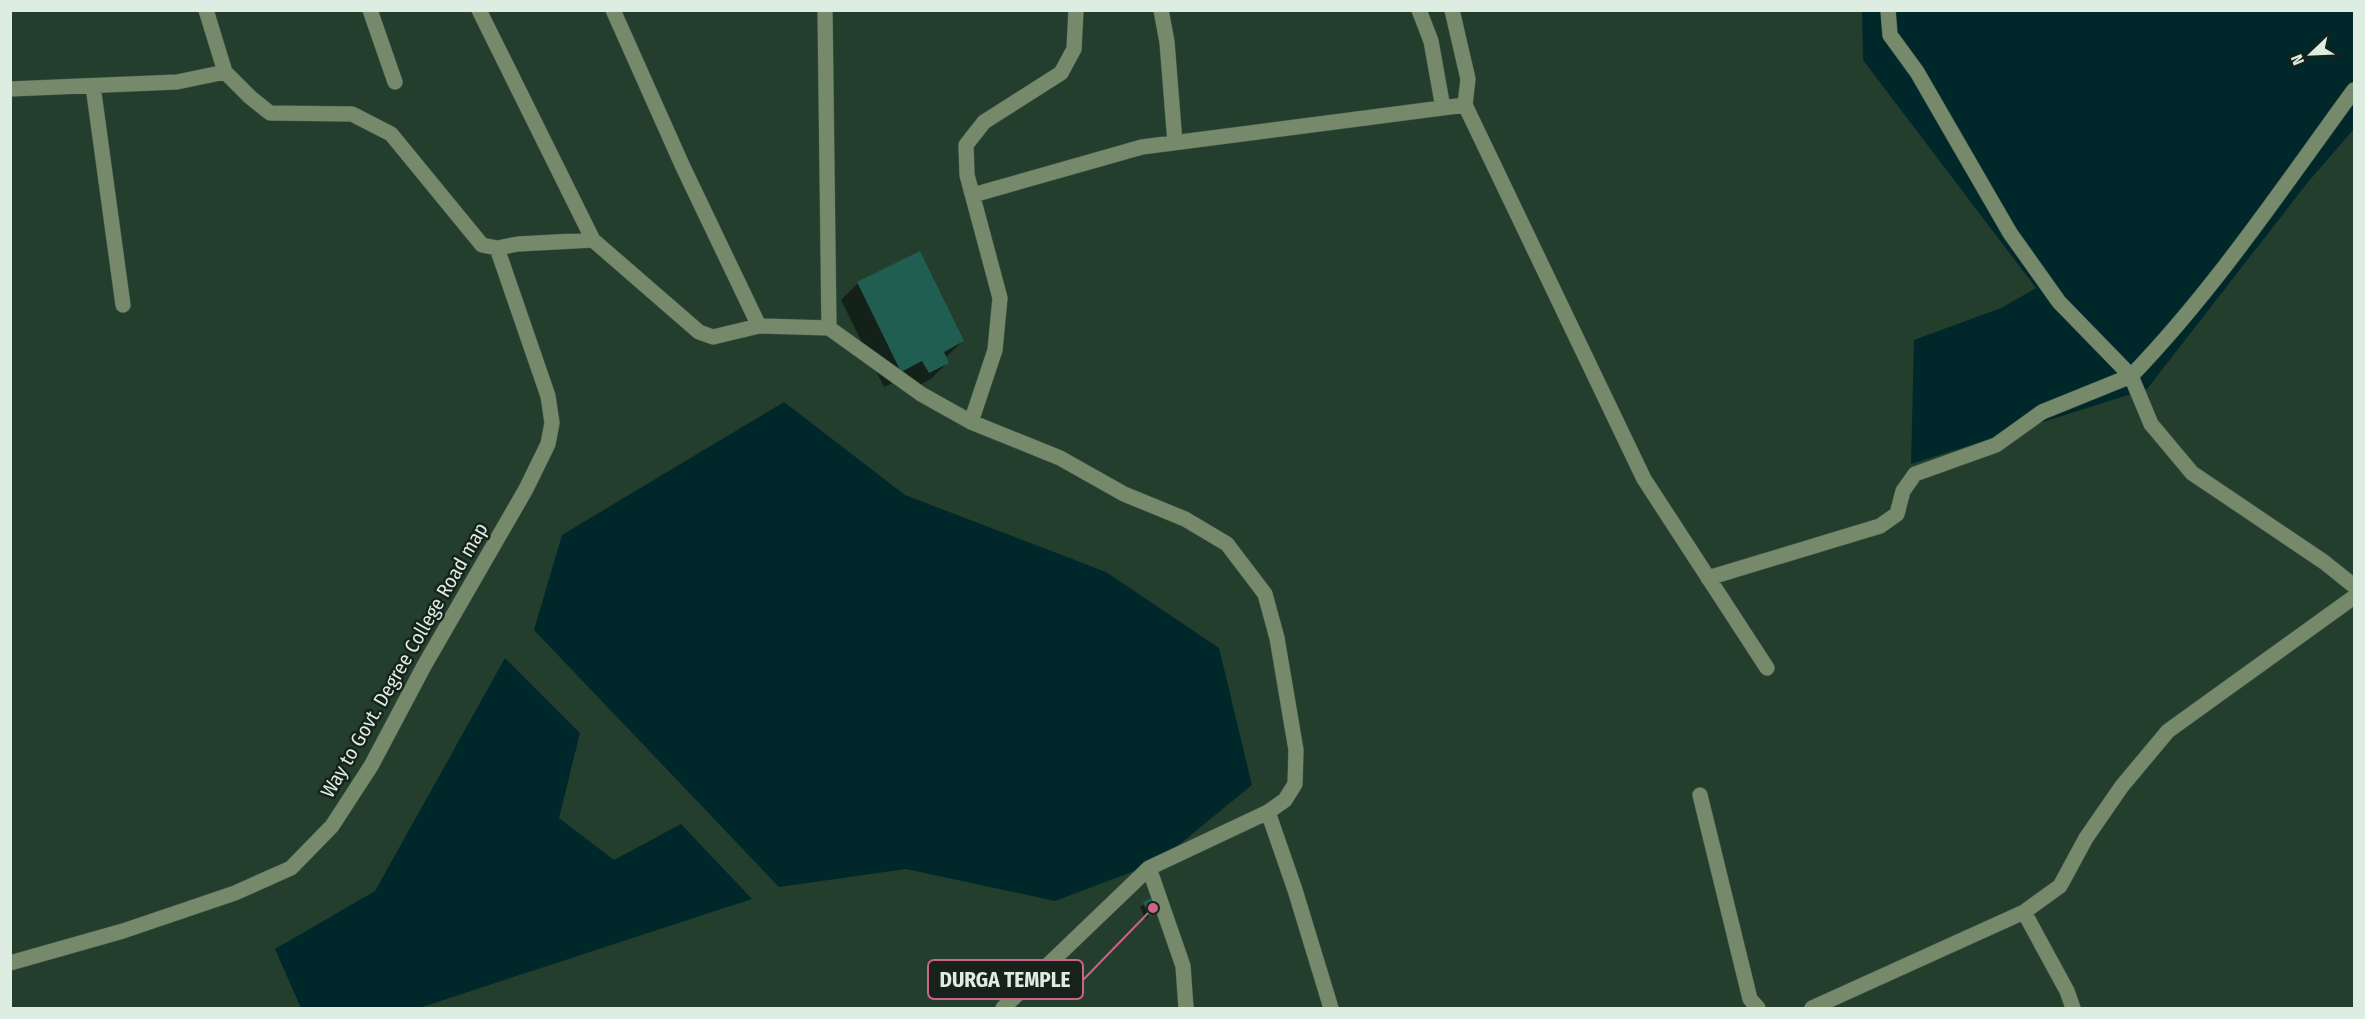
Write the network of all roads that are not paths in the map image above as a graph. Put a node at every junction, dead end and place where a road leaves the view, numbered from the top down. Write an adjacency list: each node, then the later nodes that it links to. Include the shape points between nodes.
1 (206, 10): 11 (street)
2 (370, 10): 12 (street)
3 (479, 10): 20 (street)
4 (613, 10): 23 (street)
5 (825, 10): 24 (street)
6 (1076, 10): 19 (street, via 1074,50 1061,74 984,122 966,145 967,175)
7 (1161, 10): 18 (street)
8 (1419, 10): 17 (street, via 1431,41)
9 (1452, 10): 16 (street, via 1468,79)
10 (1888, 10): 25 (street, via 1890,35 1917,72 2010,233 2059,302)
11 (225, 72): 13 (street, via 177,82); 21 (street, via 270,113 352,114 390,134 482,245)
12 (394, 82)
13 (93, 86): 14 (street); 22 (street)
14 (10, 89)
15 (2355, 90): 25 (street, via 2253,228 2159,347)
16 (1466, 105): 17 (street); 27 (street, via 1644,479)
17 (1443, 108): 18 (street)
18 (1175, 142): 19 (street, via 1142,147)
19 (973, 195): 26 (street, via 1000,298 995,350)
20 (593, 240): 21 (street); 23 (street, via 699,332 713,337)
21 (497, 248): 35 (street, Way to Govt. Degree College Road map, via 549,396 552,423 548,444 371,766 332,826 291,868 236,893)
22 (123, 305)
23 (759, 326): 24 (street)
24 (829, 327): 26 (street, via 921,394)
25 (2131, 376): 27 (street, via 2042,412 1996,445 1915,474 1903,491 1897,514 1880,526); 28 (street, via 2151,424 2192,473)
26 (971, 422): 32 (street, via 1060,458 1124,494 1185,519 1227,544 1259,585 1277,638 1296,750 1294,784 1285,800)
27 (1708, 578): 30 (street)
28 (2355, 586)
29 (2355, 597): 34 (street, via 2168,731 2086,837 2060,886)
30 (1767, 668)
31 (1700, 795): 39 (street, via 1750,999)
32 (1268, 812): 33 (street); 38 (street)
33 (1149, 868): 36 (street); 37 (street, via 1183,966)
34 (2024, 912): 40 (street); 41 (street)
35 (10, 963)
36 (1003, 1008)
37 (1186, 1008)
38 (1331, 1008)
39 (1758, 1008)
40 (1812, 1008)
41 (2073, 1008)

